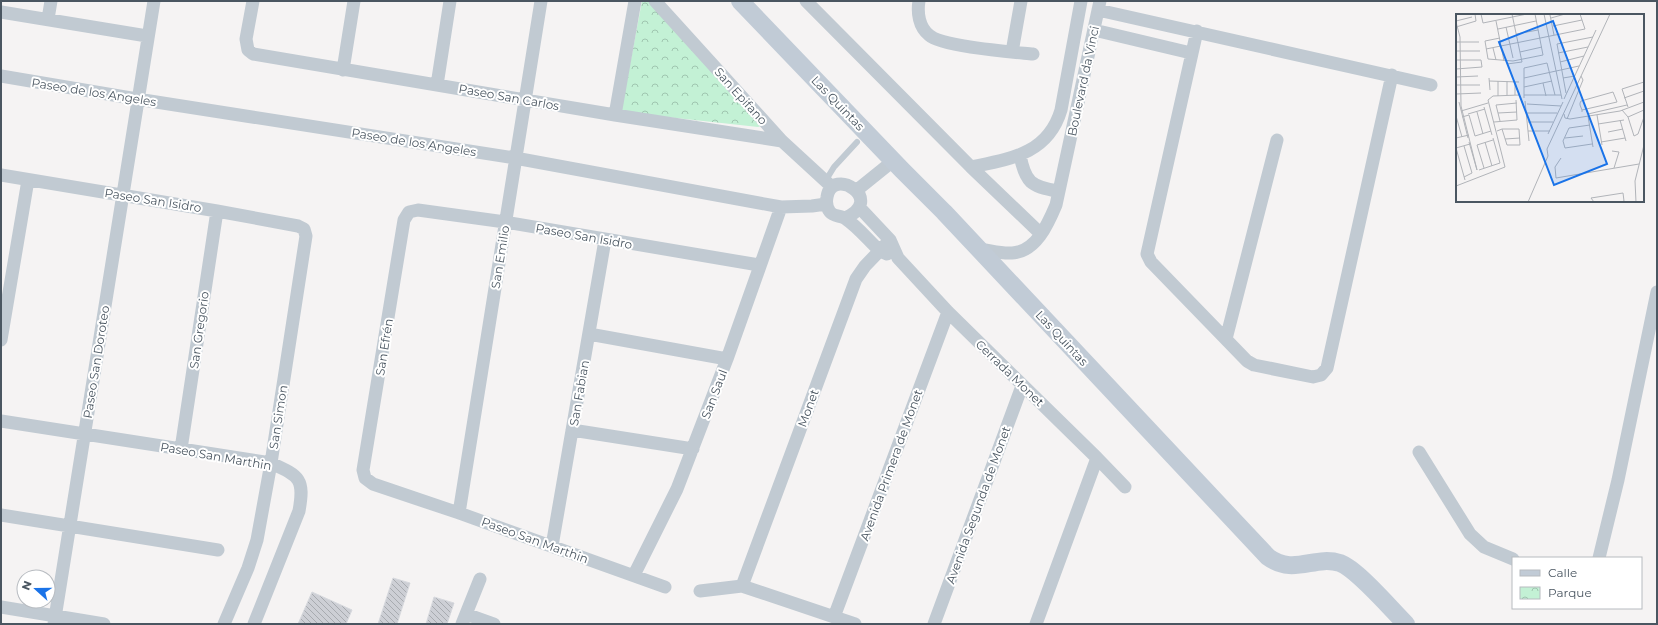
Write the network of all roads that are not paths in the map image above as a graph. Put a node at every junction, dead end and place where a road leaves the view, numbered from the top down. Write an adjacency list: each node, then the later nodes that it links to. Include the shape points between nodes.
1 (51, 1): 16 (street)
2 (154, 1): 19 (street, Paseo San Doroteo)
3 (253, 1): 23 (street, Paseo San Carlos, via 246,39 248,50 253,54)
4 (354, 1): 23 (street)
5 (450, 1): 26 (street)
6 (541, 1): 29 (street, San Emilio)
7 (635, 1): 30 (street)
8 (654, 1): 33 (street, San Epifano)
9 (740, 1): 38 (street, Las Quintas)
10 (806, 1): 39 (street)
11 (918, 1): 20 (street, via 919,19 929,36 955,45)
12 (1021, 1): 20 (street)
13 (1081, 1): 31 (street, Boulevard da Vinci, via 1061,110)
14 (1099, 5): 17 (street, Boulevard da Vinci); 18 (street)
15 (1, 12): 16 (street)
16 (48, 20): 19 (street)
17 (1094, 30): 21 (street); 35 (street, Boulevard da Vinci)
18 (1197, 31): 21 (street); 24 (street)
19 (147, 36): 28 (street, Paseo San Doroteo)
20 (1012, 52): 22 (street)
21 (1191, 53): 64 (street, via 1147,254 1151,262)
22 (1033, 54)
23 (343, 70): 26 (street, Paseo San Carlos)
24 (1392, 75): 27 (street); 64 (street, via 1327,368 1321,375 1313,377 1254,365 1247,362)
25 (1, 76): 28 (street, Paseo de los Angeles)
26 (437, 85): 29 (street, Paseo San Carlos)
27 (1431, 85)
28 (137, 99): 37 (street, Paseo de los Angeles); 45 (street, Paseo San Doroteo)
29 (525, 99): 30 (street, Paseo San Carlos); 37 (street, San Emilio)
30 (615, 115): 33 (street, Paseo San Carlos)
31 (1049, 135): 35 (street, Boulevard da Vinci); 36 (street, via 1034,148)
32 (1277, 140): 64 (street)
33 (782, 141): 42 (street, San Epifano)
34 (857, 142): 42 (lane, via 834,167)
35 (1068, 145): 44 (street)
36 (1020, 155): 39 (street); 44 (street, via 1024,173 1032,184)
37 (515, 158): 47 (street, Paseo de los Angeles); 52 (street, San Emilio)
38 (893, 161): 43 (street); 57 (street, Las Quintas)
39 (971, 167): 54 (street)
40 (1, 175): 41 (street, Paseo San Isidro)
41 (28, 180): 45 (street, Paseo San Isidro); 65 (street)
42 (829, 184): 43 (street, via 850,185); 46 (street)
43 (857, 190): 48 (street)
44 (1058, 191): 54 (street, via 1056,205)
45 (123, 195): 49 (street, Paseo San Isidro); 70 (street, Paseo San Doroteo)
46 (826, 204): 47 (street, Paseo de los Angeles); 51 (street, via 830,212 837,217)
47 (781, 207): 60 (street, San Saul)
48 (859, 207): 51 (street); 56 (street)
49 (217, 211): 53 (street, Paseo San Isidro); 71 (street, San Gregorio)
50 (409, 212): 52 (street, Paseo San Isidro, via 418,210); 76 (street, San Efrén, via 404,220 363,470)
51 (845, 218): 58 (street)
52 (505, 222): 55 (street, Paseo San Isidro); 78 (street, San Emilio)
53 (304, 229): 75 (street, San Simon, via 306,236)
54 (1038, 239): 57 (street, via 1021,251 1013,253)
55 (605, 240): 60 (street, Paseo San Isidro); 63 (street, San Fabian)
56 (890, 240): 58 (street, Monet); 59 (street)
57 (978, 249): 101 (street, Las Quintas, via 1268,557 1280,564 1289,565 1340,563 1360,578)
58 (880, 251): 59 (street); 87 (street, Monet, via 856,279)
59 (898, 258): 62 (street, Cerrada Monet)
60 (759, 265): 66 (street, San Saul)
61 (1657, 292): 83 (street)
62 (948, 312): 67 (street, Cerrada Monet); 91 (street, Avenida Primera de Monet)
63 (589, 334): 66 (street); 69 (street, San Fabian)
64 (1226, 339)
65 (1, 340)
66 (727, 359): 72 (street, San Saul)
67 (1022, 386): 74 (street, Cerrada Monet); 99 (street, Avenida Segunda de Monet)
68 (1, 421): 70 (street, Paseo San Marthin)
69 (572, 430): 72 (street); 81 (street, San Fabian)
70 (84, 435): 71 (street, Paseo San Marthin); 80 (street, Paseo San Doroteo)
71 (182, 449): 75 (street, Paseo San Marthin)
72 (693, 449): 85 (street, San Saul, via 664,518)
73 (1419, 452): 84 (street, via 1470,534 1484,547)
74 (1097, 458): 77 (street, Cerrada Monet); 100 (street)
75 (271, 463): 95 (street, San Simon, via 254,553); 96 (street, Paseo San Marthin, via 299,479 302,498)
76 (368, 482): 78 (street, Paseo San Marthin)
77 (1125, 487)
78 (460, 513): 81 (street, Paseo San Marthin)
79 (1, 515): 80 (street)
80 (70, 526): 82 (street); 93 (street, Paseo San Doroteo)
81 (552, 546): 85 (street, Paseo San Marthin)
82 (218, 550)
83 (1599, 557)
84 (1512, 559)
85 (634, 575): 88 (street, Paseo San Marthin)
86 (480, 579): 92 (street)
87 (742, 586): 89 (street); 91 (street)
88 (665, 587)
89 (700, 591)
90 (1, 607): 93 (street)
91 (834, 617): 98 (street)
92 (464, 619): 97 (street)
93 (55, 620): 94 (street)
94 (104, 624)
95 (224, 624)
96 (254, 624)
97 (494, 624)
98 (855, 624)
99 (934, 624)
100 (1036, 624)
101 (1406, 624)

